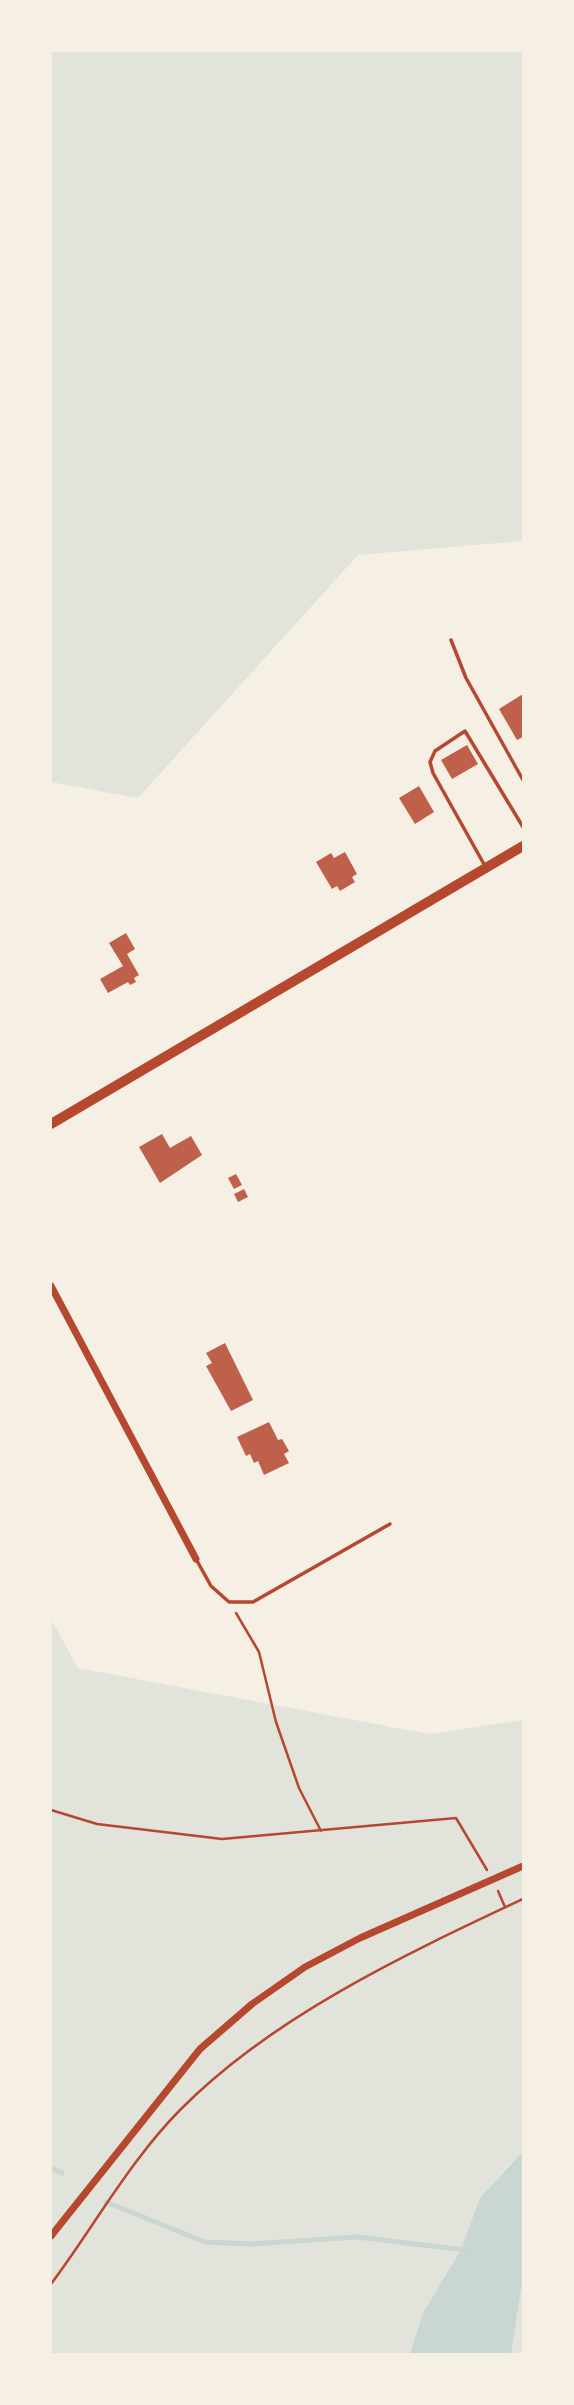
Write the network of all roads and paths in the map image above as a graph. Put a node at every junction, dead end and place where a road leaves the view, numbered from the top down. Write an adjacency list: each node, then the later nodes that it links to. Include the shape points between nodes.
1 (451, 640): 2 (lane, via 466,678)
2 (523, 780)
3 (523, 827): 5 (lane, via 465,731 435,751 430,762 433,773)
4 (523, 846): 5 (street)
5 (486, 868): 6 (street)
6 (51, 1124)
7 (51, 1286): 9 (street)
8 (390, 1524): 10 (lane, via 253,1602)
9 (195, 1559): 10 (lane, via 211,1586)
10 (229, 1602): 12 (path, via 259,1652 295,1777)
11 (51, 1810): 12 (path, via 97,1824 222,1839)
12 (321, 1831): 14 (path, via 456,1818)
13 (523, 1866): 14 (street)
14 (492, 1880): 16 (path); 17 (street, via 360,1938 305,1967 252,2004 200,2049)
15 (523, 1899): 16 (path)
16 (505, 1907): 18 (path, via 321,2001 183,2107)
17 (51, 2236)
18 (51, 2284)

